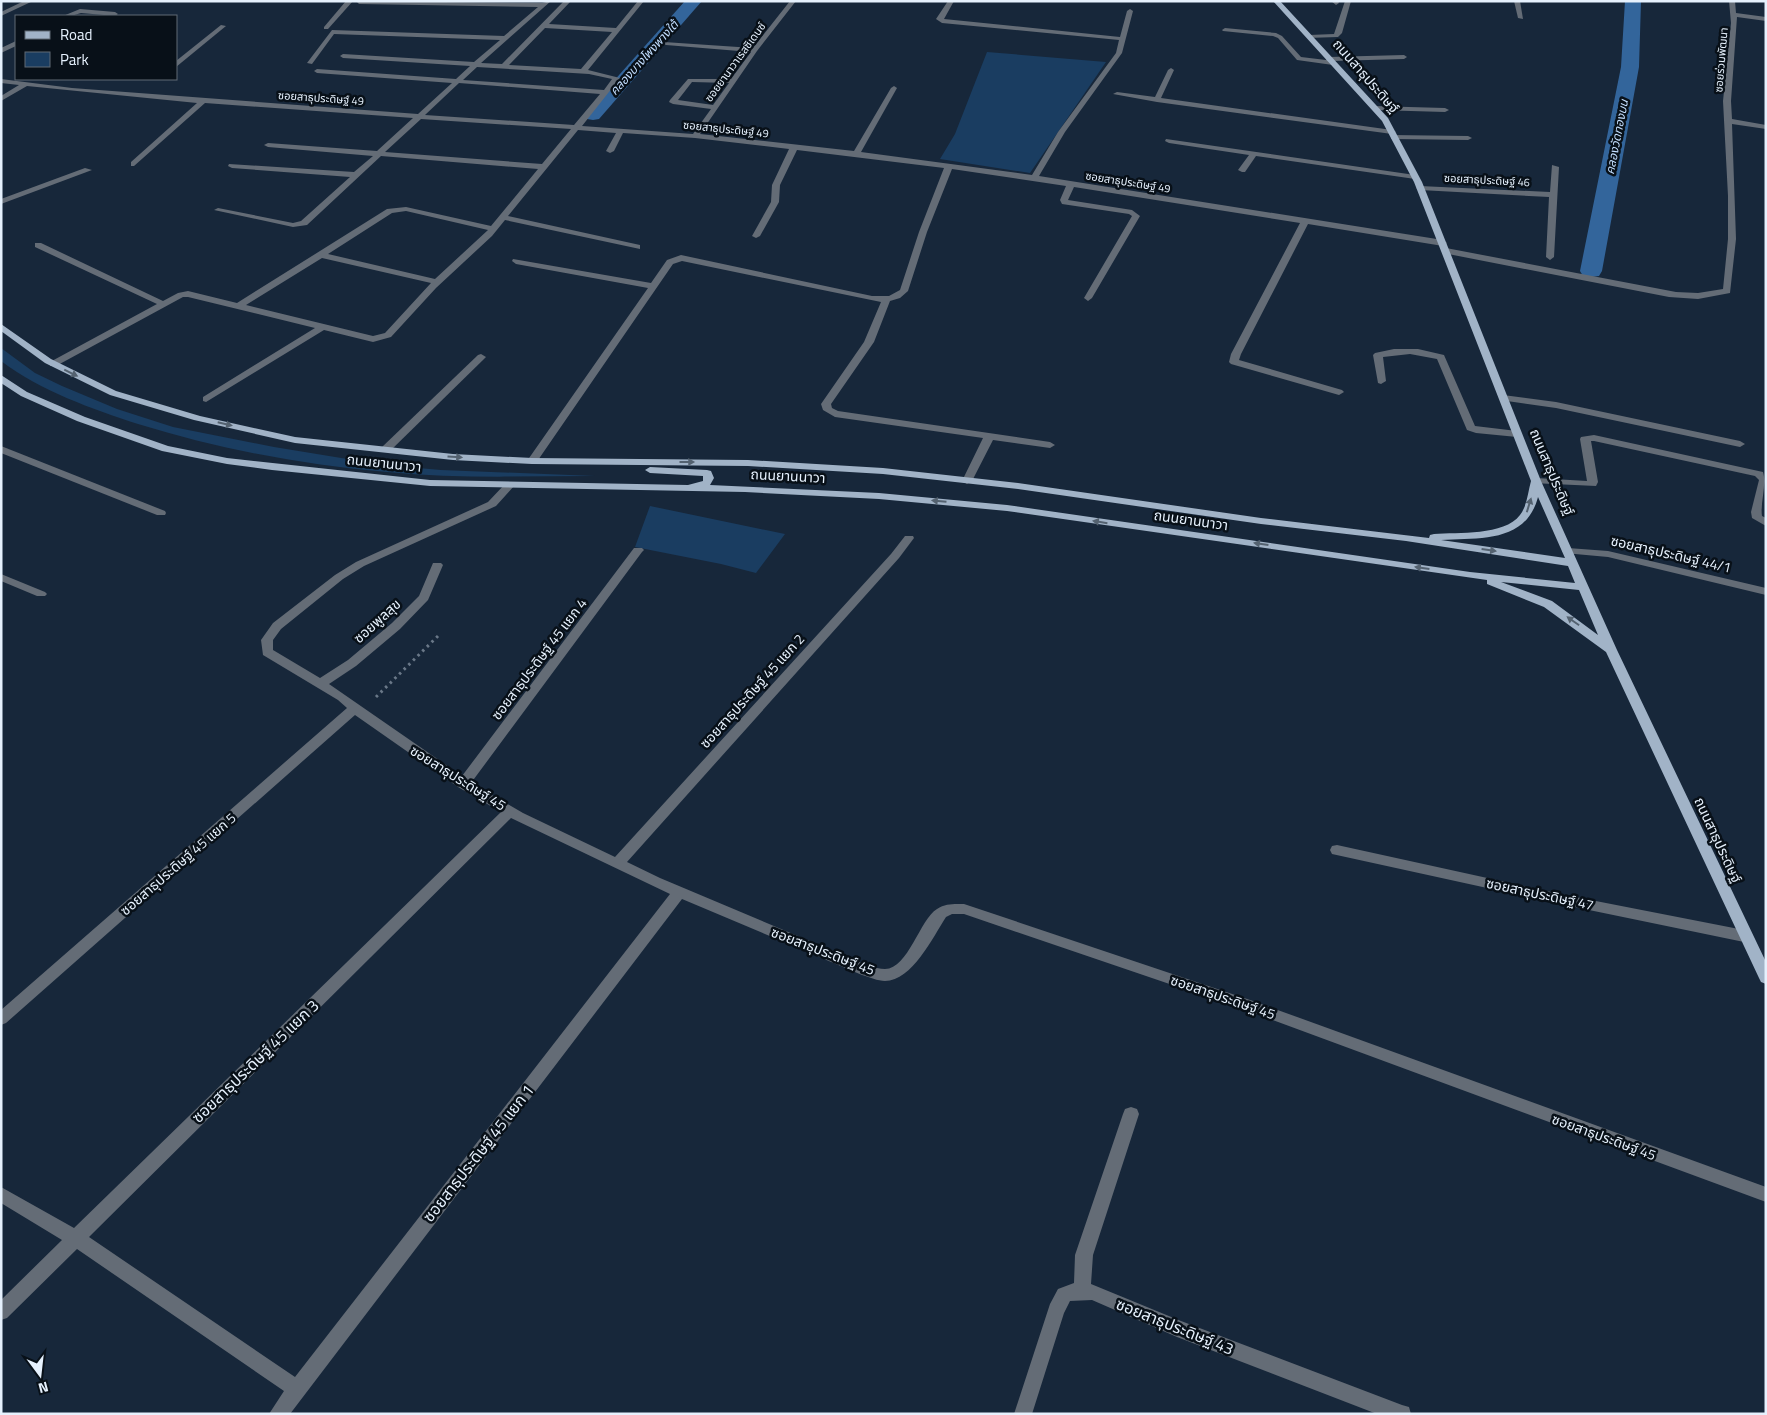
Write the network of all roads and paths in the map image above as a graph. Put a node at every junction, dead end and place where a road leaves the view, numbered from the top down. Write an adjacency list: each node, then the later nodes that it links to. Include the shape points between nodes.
1 (30, 1): 15 (street)
2 (350, 1): 22 (street)
3 (568, 1): 21 (street)
4 (640, 1): 23 (street)
5 (793, 1): 31 (street, ซอยยานาวาเรสซิเดนซ์)
6 (951, 1): 27 (street, via 939,19 942,21)
7 (1276, 1): 25 (main road, ถนนสาธุประดิษฐ์)
8 (1348, 1): 25 (street, via 1336,36)
9 (1517, 1): 18 (street)
10 (1732, 1): 17 (street, ซอยร่วมพัฒนา)
11 (359, 2): 12 (street)
12 (546, 3): 26 (street)
13 (1130, 11): 27 (street)
14 (115, 13): 16 (street, via 80,11)
15 (1, 14)
16 (69, 15)
17 (1733, 15): 19 (street); 56 (street, ซอยร่วมพัฒนา)
18 (1521, 18)
19 (1766, 19)
20 (222, 26): 35 (street)
21 (543, 26): 23 (street); 38 (street)
22 (326, 28)
23 (617, 30): 41 (street)
24 (1225, 30): 34 (street, via 1274,34 1299,59)
25 (1309, 37): 34 (main road, ถนนสาธุประดิษฐ์)
26 (505, 38): 36 (street, via 332,32); 37 (street)
27 (1124, 39): 79 (street, via 1109,69 1062,132)
28 (15, 43): 30 (street)
29 (666, 43): 31 (street)
30 (1, 50)
31 (755, 50): 44 (street, ซอยยานาวาเรสซิเดนซ์)
32 (343, 56): 37 (street)
33 (1404, 57): 34 (street)
34 (1331, 61): 53 (main road, ถนนสาธุประดิษฐ์)
35 (178, 63)
36 (310, 64)
37 (476, 64): 38 (street); 43 (street)
38 (503, 67): 41 (street)
39 (1171, 70): 50 (street)
40 (317, 72): 43 (street)
41 (583, 72): 47 (street, via 616,78)
42 (1, 81): 45 (street, ซอยสาธุประดิษฐ์ 49)
43 (457, 81): 47 (street); 55 (street)
44 (733, 81): 52 (street, ซอยยานาวาเรสซิเดนซ์); 52 (street, via 690,80 673,102)
45 (22, 83): 49 (street); 51 (street, ซอยสาธุประดิษฐ์ 49)
46 (894, 88): 68 (street)
47 (605, 92): 58 (street)
48 (1117, 94): 50 (street)
49 (1, 98)
50 (1157, 100): 60 (street)
51 (203, 101): 55 (street, ซอยสาธุประดิษฐ์ 49); 70 (street)
52 (716, 107): 61 (street, ซอยยานาวาเรสซิเดนซ์)
53 (1376, 108): 54 (street); 60 (main road, ถนนสาธุประดิษฐ์)
54 (1445, 110)
55 (420, 117): 58 (street, ซอยสาธุประดิษฐ์ 49); 67 (street)
56 (1728, 121): 57 (street); 91 (street, ซอยร่วมพัฒนา, via 1732,239 1727,291 1711,296 1668,294)
57 (1766, 127)
58 (577, 128): 59 (street, ซอยสาธุประดิษฐ์ 49); 73 (street)
59 (620, 131): 61 (street, ซอยสาธุประดิษฐ์ 49); 66 (street)
60 (1393, 135): 62 (street); 78 (main road, ถนนสาธุประดิษฐ์)
61 (695, 136): 65 (street, ซอยสาธุประดิษฐ์ 49)
62 (1468, 138)
63 (1170, 141): 69 (street)
64 (268, 144): 67 (street)
65 (794, 147): 68 (street, ซอยสาธุประดิษฐ์ 49); 88 (street, via 776,185 775,202)
66 (610, 151)
67 (381, 154): 73 (street); 77 (street)
68 (856, 154): 72 (street, ซอยสาธุประดิษฐ์ 49)
69 (1254, 154): 76 (street); 78 (street)
70 (134, 164)
71 (232, 166): 77 (street)
72 (949, 166): 79 (street, ซอยสาธุประดิษฐ์ 49); 98 (street, via 904,291 898,297)
73 (545, 167): 85 (street)
74 (1555, 167): 82 (street)
75 (88, 170): 83 (street)
76 (1242, 170)
77 (358, 175): 84 (street, via 299,225)
78 (1415, 177): 81 (main road, ถนนสาธุประดิษฐ์)
79 (1034, 178): 80 (street, ซอยสาธุประดิษฐ์ 49)
80 (1071, 184): 86 (street, ซอยสาธุประดิษฐ์ 49); 97 (street, via 1066,202 1132,212 1136,216)
81 (1420, 188): 82 (street, ซอยสาธุประดิษฐ์ 46); 91 (main road, ถนนสาธุประดิษฐ์)
82 (1554, 194): 93 (street)
83 (2, 201)
84 (218, 210)
85 (503, 217): 87 (street); 90 (street)
86 (1305, 222): 91 (street, ซอยสาธุประดิษฐ์ 49); 107 (street, via 1234,362)
87 (492, 229): 92 (street, via 398,209 382,215); 95 (street)
88 (756, 236)
89 (38, 245): 99 (street)
90 (637, 247)
91 (1444, 247): 108 (main road, ถนนสาธุประดิษฐ์)
92 (321, 255): 95 (street); 100 (street)
93 (1550, 257)
94 (516, 261): 96 (street)
95 (437, 282): 101 (street, via 388,336 373,339)
96 (652, 286): 98 (street, via 670,262 681,258); 116 (street)
97 (1088, 298)
98 (886, 300): 111 (street, via 869,342 826,404 828,410 835,414)
99 (165, 304): 100 (street, via 188,294); 104 (street)
100 (239, 306): 101 (street)
101 (322, 326): 109 (street)
102 (1, 327): 104 (main road, ถนนยานนาวา)
103 (481, 357): 115 (street)
104 (53, 364): 115 (main road, ถนนยานนาวา, one-way to 115, via 112,393 198,418 295,440)
105 (1, 378): 120 (main road, ถนนยานนาวา, via 24,394 81,419 175,450 272,467 430,483)
106 (1381, 381): 110 (street, via 1378,355 1389,352 1428,353 1442,357 1471,428)
107 (1339, 392)
108 (1503, 398): 110 (main road, ถนนสาธุประดิษฐ์); 112 (street, via 1556,405)
109 (206, 399)
110 (1518, 434): 119 (main road, ถนนสาธุประดิษฐ์)
111 (988, 437): 113 (street); 118 (street)
112 (1740, 444)
113 (1050, 445)
114 (1, 449): 122 (street)
115 (385, 450): 116 (main road, ถนนยานนาวา, one-way to 116)
116 (532, 461): 117 (main road, ถนนยานนาวา)
117 (609, 462): 118 (main road, ถนนยานนาวา, one-way to 118, via 758,463 883,471); 121 (main road, via 630,469 707,473 709,478 707,483)
118 (966, 481): 125 (main road, ถนนยานนาวา)
119 (1536, 481): 123 (street, via 1592,484 1585,439 1594,438 1759,474 1764,480 1756,512 1757,518); 125 (main road, one-way to 119, via 1491,533 1518,526 1526,514); 127 (main road, ถนนสาธุประดิษฐ์)
120 (509, 486): 121 (main road, ถนนยานนาวา); 136 (street, ซอยสาธุประดิษฐ์ 45, via 492,504 360,564 277,626 267,640 266,652)
121 (676, 488): 129 (main road, ถนนยานนาวา, one-way to 121, via 1007,508 879,496)
122 (161, 513)
123 (1766, 523)
124 (909, 538): 141 (street, ซอยสาธุประดิษฐ์ 45 แยก 2)
125 (1406, 538): 127 (main road, ถนนยานนาวา, one-way to 127)
126 (638, 550): 138 (street, ซอยสาธุประดิษฐ์ 45 แยก 4)
127 (1571, 557): 131 (main road, ถนนสาธุประดิษฐ์); 132 (street, ซอยสาธุประดิษฐ์ 44/1, via 1608,554)
128 (437, 565): 136 (street, ซอยพูลสุข, via 424,597 396,626 352,663)
129 (1470, 575): 131 (main road, ถนนยานนาวา); 135 (main road, one-way to 129, via 1548,604)
130 (1, 577): 133 (street)
131 (1584, 587): 135 (main road, ถนนสาธุประดิษฐ์)
132 (1766, 592)
133 (41, 594)
134 (440, 634): 137 (path)
135 (1612, 650): 143 (main road, ถนนสาธุประดิษฐ์)
136 (320, 684): 137 (street, ซอยสาธุประดิษฐ์ 45)
137 (358, 711): 138 (street, ซอยสาธุประดิษฐ์ 45); 145 (street, ซอยสาธุประดิษฐ์ 45 แยก 5)
138 (463, 784): 139 (street, ซอยสาธุประดิษฐ์ 45)
139 (510, 811): 141 (street, ซอยสาธุประดิษฐ์ 45); 149 (street, ซอยสาธุประดิษฐ์ 45 แยก 3)
140 (1337, 850): 143 (street, ซอยสาธุประดิษฐ์ 47)
141 (617, 864): 142 (street, ซอยสาธุประดิษฐ์ 45)
142 (680, 892): 148 (street, ซอยสาธุประดิษฐ์ 45, via 867,971 886,975 900,970 910,959 941,913 964,909 1248,1005); 152 (street, ซอยสาธุประดิษฐ์ 45 แยก 1)
143 (1744, 936): 144 (main road, ถนนสาธุประดิษฐ์)
144 (1766, 978)
145 (1, 1019)
146 (1131, 1114): 150 (street, via 1084,1255)
147 (1, 1194): 149 (street)
148 (1766, 1195)
149 (75, 1238): 151 (street, ซอยสาธุประดิษฐ์ 45 แยก 3); 152 (street)
150 (1082, 1292): 154 (street, via 1064,1295 1056,1310); 155 (street, ซอยสาธุประดิษฐ์ 43, via 1093,1292 1176,1328)
151 (1, 1312)
152 (296, 1388): 153 (street, ซอยสาธุประดิษฐ์ 45 แยก 1)
153 (278, 1414)
154 (1023, 1414)
155 (1402, 1414)

